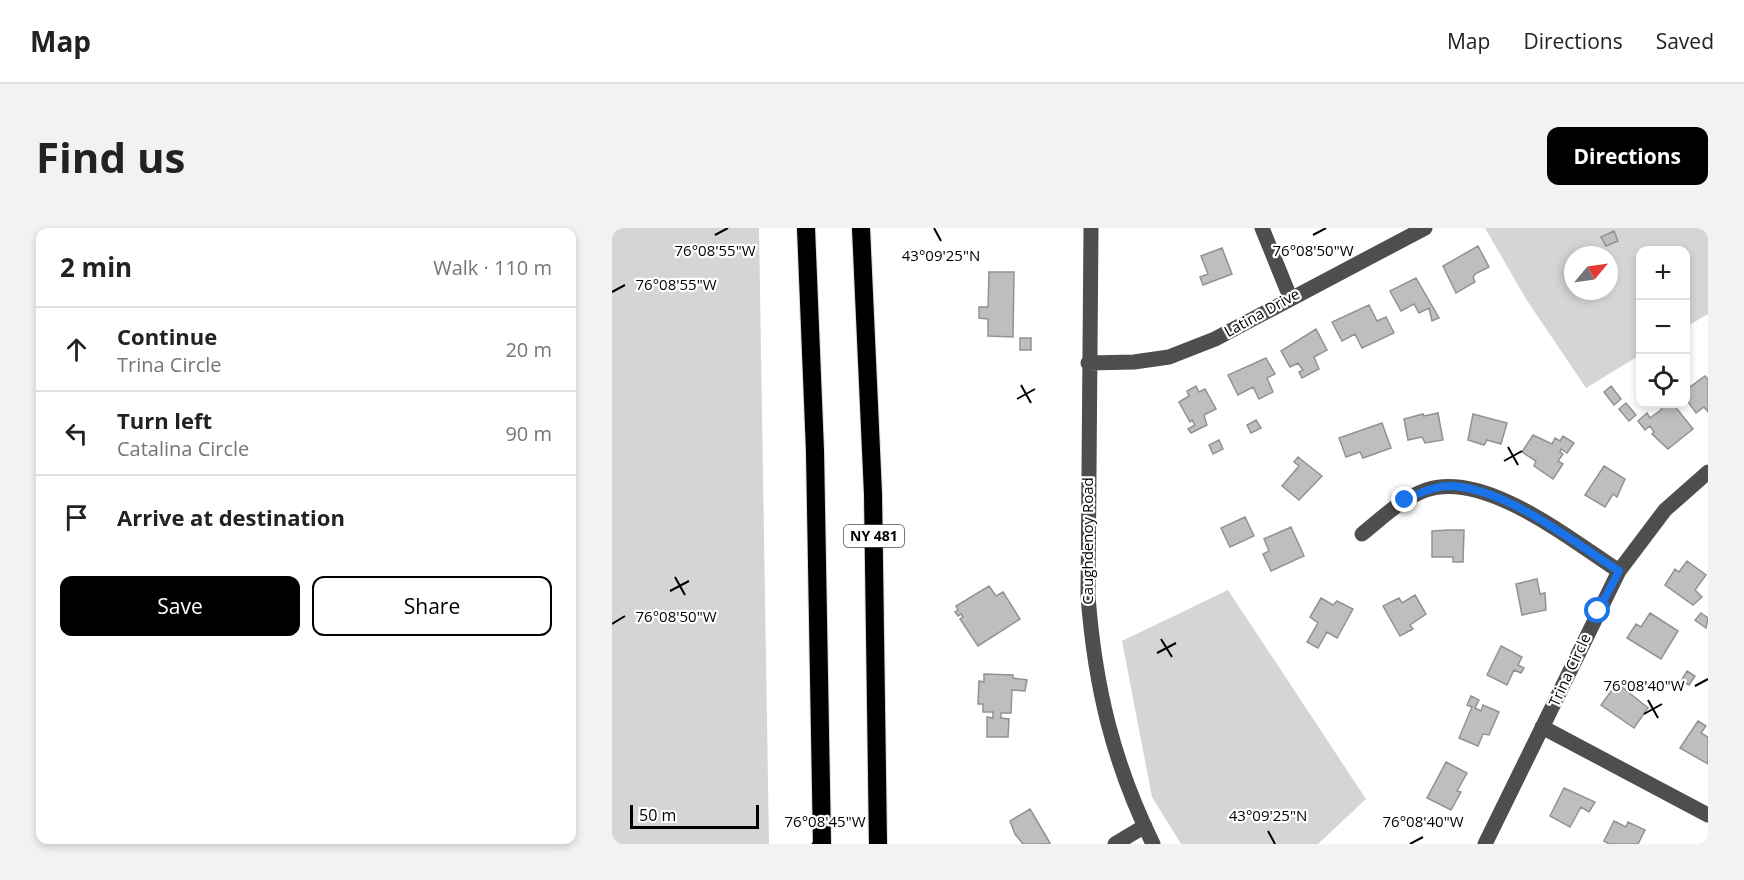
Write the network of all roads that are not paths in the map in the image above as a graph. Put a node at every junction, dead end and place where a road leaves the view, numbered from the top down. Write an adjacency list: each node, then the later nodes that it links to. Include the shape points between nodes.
1 (806, 228): 14 (highway, via 815,451)
2 (861, 228): 15 (highway, NY 481, via 873,494)
3 (1091, 228): 7 (street, Caughdenoy Road)
4 (1262, 228): 6 (street)
5 (1425, 228): 6 (street, Latina Drive)
6 (1290, 297): 7 (street, Latina Drive, via 1215,339 1169,357)
7 (1088, 363): 13 (street, Caughdenoy Road, via 1088,596 1092,656 1112,743)
8 (1708, 472): 10 (street, Trina Circle, via 1665,510)
9 (1362, 534): 10 (street, via 1405,500 1427,490 1451,486 1478,489 1527,513)
10 (1619, 571): 11 (street, Trina Circle)
11 (1542, 727): 12 (street); 18 (street, Trina Circle)
12 (1708, 815)
13 (1145, 826): 16 (street); 17 (street, Caughdenoy Road)
14 (822, 844)
15 (878, 844)
16 (1115, 844)
17 (1154, 844)
18 (1485, 844)

